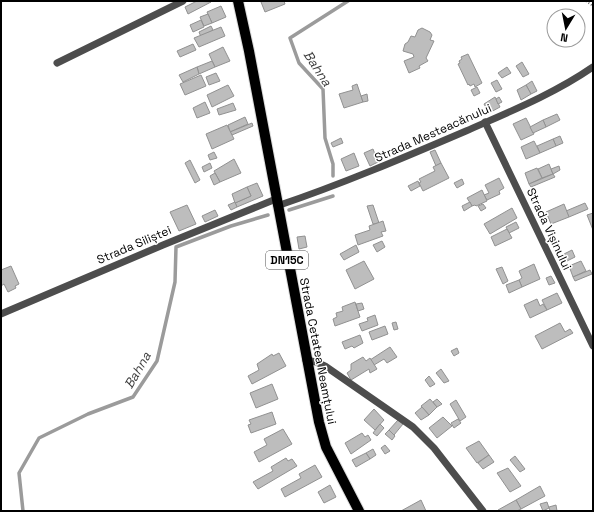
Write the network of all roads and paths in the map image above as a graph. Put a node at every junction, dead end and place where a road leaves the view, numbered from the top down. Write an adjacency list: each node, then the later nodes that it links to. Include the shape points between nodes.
1 (183, 1): 5 (street)
2 (238, 1): 8 (main road, Strada Cetatea Neamțului / DN15C)
3 (586, 1): 4 (path)
4 (593, 6)
5 (57, 63)
6 (593, 67): 7 (street, Strada Mesteacănului, via 552,92)
7 (485, 122): 8 (street, Strada Mesteacănului, via 359,177); 10 (street, Strada Vișinului)
8 (277, 203): 9 (street, Strada Siliștei, via 170,242); 11 (main road, Strada Cetatea Neamțului / DN15C)
9 (1, 314)
10 (593, 346)
11 (306, 360): 12 (main road, Strada Cetatea Neamțului / DN15C, via 321,434); 13 (street, via 325,366 413,427 434,448)
12 (359, 511)
13 (483, 511)

